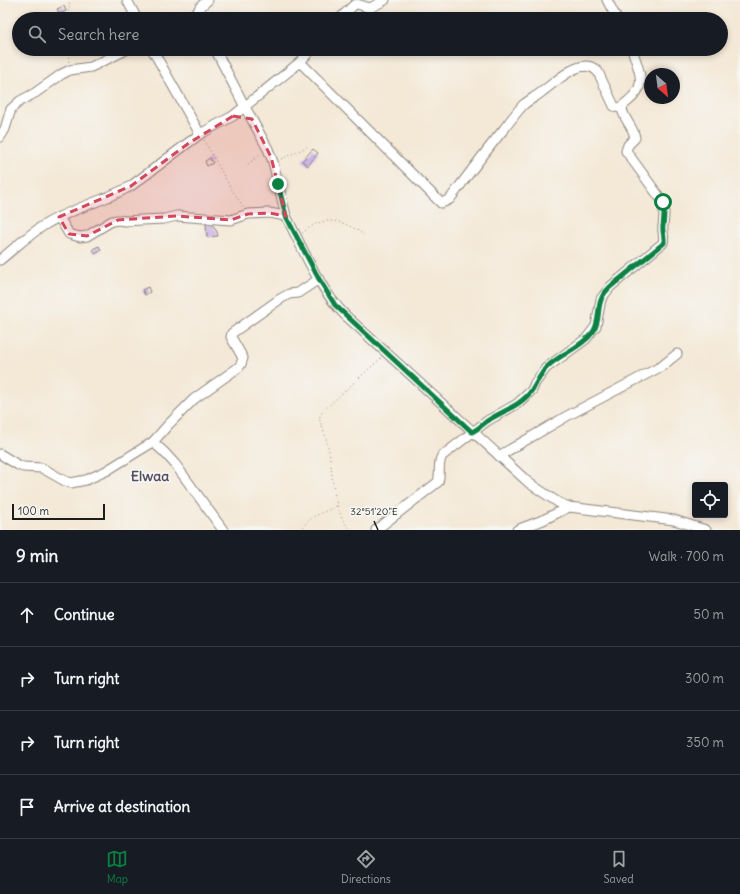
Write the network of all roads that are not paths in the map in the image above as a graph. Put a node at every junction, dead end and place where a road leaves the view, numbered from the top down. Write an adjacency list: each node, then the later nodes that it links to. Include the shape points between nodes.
1 (127, 0): 6 (street)
2 (208, 0): 7 (street, via 200,7)
3 (386, 0): 5 (street, via 370,8)
4 (607, 0): 9 (street)
5 (355, 2): 8 (street)
6 (133, 12)
7 (199, 12)
8 (346, 12)
9 (614, 12)
10 (114, 56): 21 (street, via 91,68 70,70 16,104)
11 (156, 56): 20 (street)
12 (219, 56): 16 (street)
13 (306, 56): 15 (street)
14 (634, 56): 17 (street, via 641,82 635,96)
15 (299, 63): 16 (street); 17 (street, via 441,203 450,198 524,104 564,74 586,67 595,68 614,106)
16 (245, 107): 18 (street); 19 (street)
17 (622, 107): 27 (street, via 635,138 626,151 663,202 664,243 604,294 596,326 586,339 546,368 532,390 517,404)
18 (233, 116): 19 (street); 20 (street)
19 (252, 119): 22 (street, via 273,162)
20 (200, 134): 23 (street, via 131,186)
21 (0, 137)
22 (286, 216): 23 (street, via 248,214 231,220 177,216 164,219 115,220 87,236 80,237 69,234); 25 (street)
23 (59, 217): 24 (street, via 29,235)
24 (0, 260)
25 (319, 279): 27 (street, via 335,305); 28 (street, via 298,293 280,299 232,333 231,337 243,358 239,367 194,399)
26 (677, 354): 30 (street, via 662,366 567,416)
27 (472, 432): 30 (street); 33 (street, via 442,456 438,482)
28 (153, 442): 29 (street, via 106,471 72,483 65,482 42,468 18,465); 32 (street, via 175,464)
29 (0, 454)
30 (499, 456): 31 (street, via 529,483)
31 (569, 507): 34 (street); 35 (street, via 674,520)
32 (223, 530)
33 (376, 530)
34 (517, 530)
35 (706, 530)

